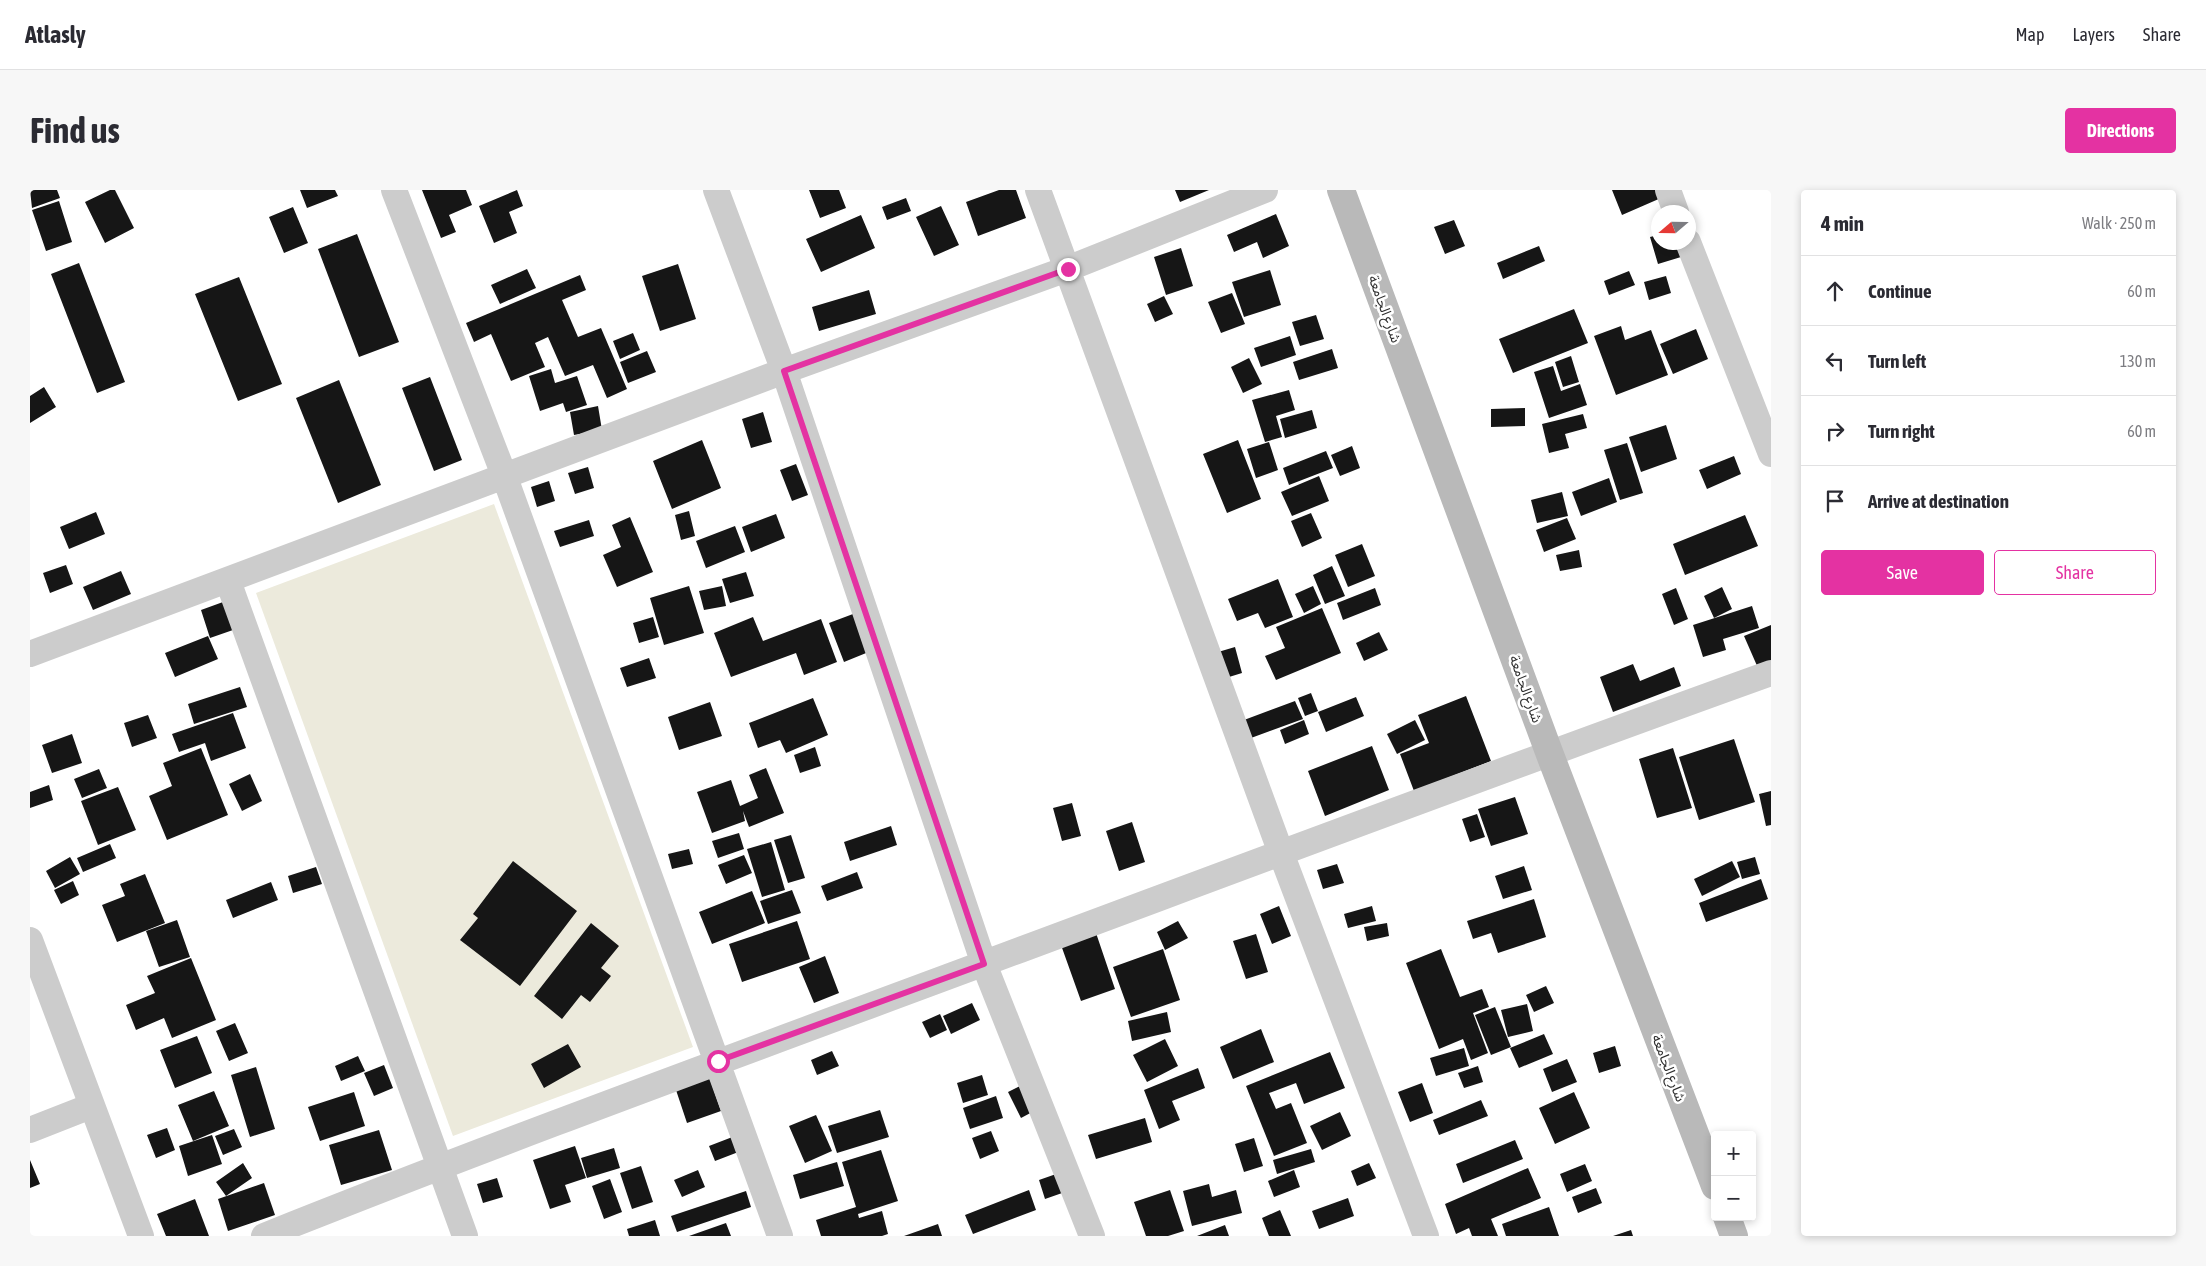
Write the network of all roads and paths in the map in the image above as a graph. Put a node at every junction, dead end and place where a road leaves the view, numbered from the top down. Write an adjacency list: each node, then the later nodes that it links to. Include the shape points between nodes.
1 (394, 190): 12 (street)
2 (716, 190): 10 (street)
3 (1038, 190): 9 (street)
4 (1265, 190): 9 (street)
5 (1341, 190): 16 (street, شارع الجامعة)
6 (1668, 190): 7 (street)
7 (1673, 205)
8 (1691, 250): 11 (street)
9 (1068, 269): 10 (street); 17 (street)
10 (784, 371): 12 (street); 19 (street)
11 (1771, 454)
12 (504, 475): 13 (street); 20 (street)
13 (228, 581): 14 (street); 23 (street)
14 (30, 654)
15 (1771, 673): 16 (street)
16 (1549, 752): 17 (street); 24 (street, شارع الجامعة)
17 (1282, 853): 19 (street); 31 (street)
18 (30, 940): 21 (street)
19 (984, 964): 20 (street); 30 (street)
20 (718, 1061): 23 (street); 29 (street)
21 (91, 1106): 22 (street); 26 (street)
22 (30, 1130)
23 (438, 1166): 27 (street); 28 (street)
24 (1711, 1176)
25 (1728, 1221): 32 (street)
26 (141, 1236)
27 (264, 1236)
28 (465, 1236)
29 (780, 1236)
30 (1092, 1236)
31 (1426, 1236)
32 (1734, 1236)

